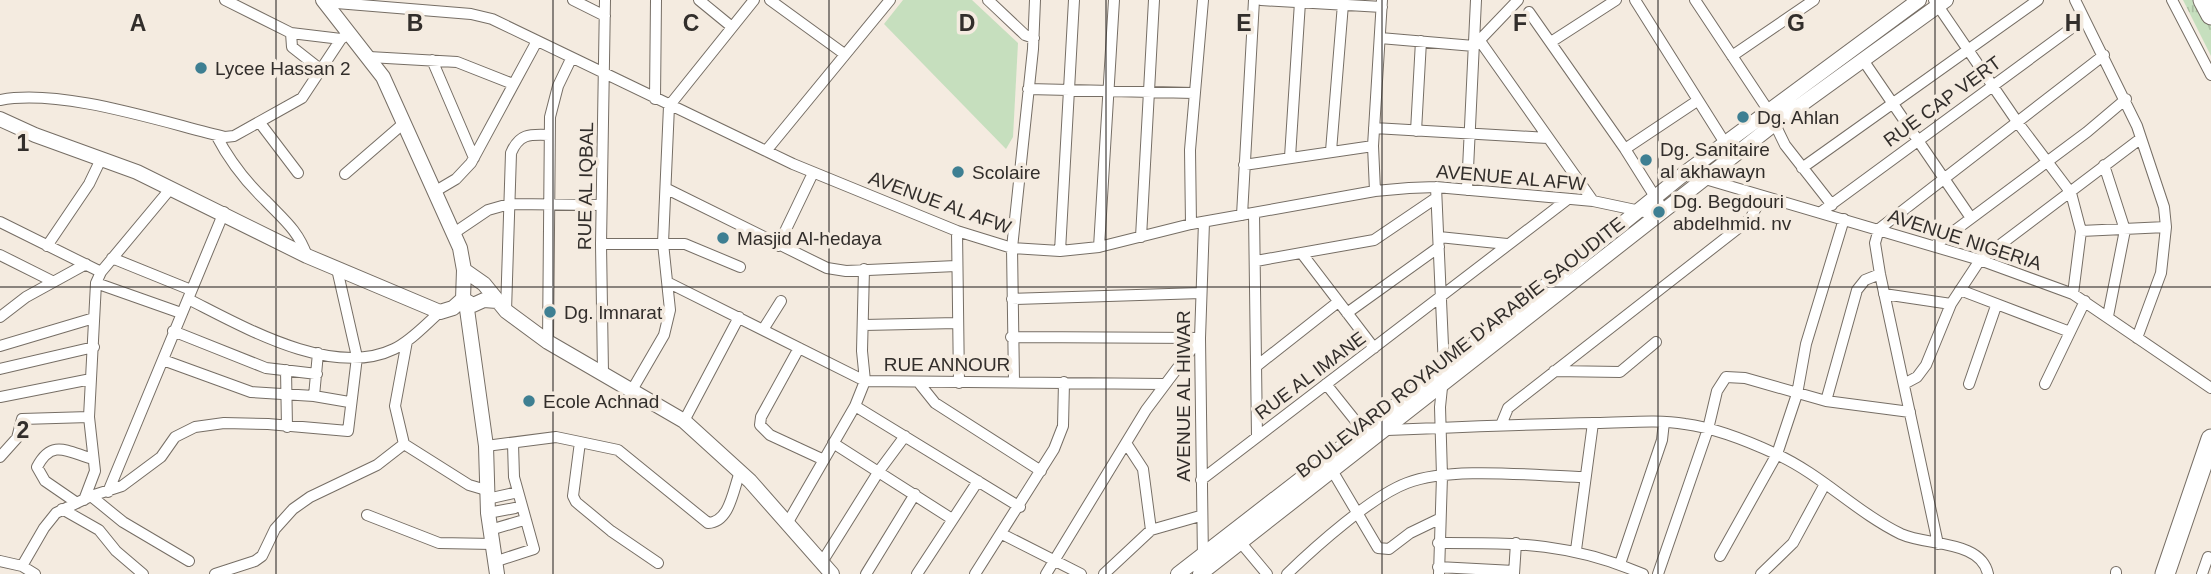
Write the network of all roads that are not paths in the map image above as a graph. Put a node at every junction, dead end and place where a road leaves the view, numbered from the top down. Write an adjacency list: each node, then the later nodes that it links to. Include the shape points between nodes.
1 (225, 0): 39 (street)
2 (573, 0): 36 (street)
3 (605, 0): 36 (street, RUE AL IQBAL)
4 (656, 0): 65 (street)
5 (699, 0): 38 (street)
6 (754, 0): 38 (street)
7 (770, 0): 48 (street)
8 (890, 0): 48 (street)
9 (988, 0): 41 (street)
10 (1035, 0): 41 (street)
11 (1074, 0): 60 (street)
12 (1114, 0): 62 (street)
13 (1154, 0): 63 (street)
14 (1203, 0): 64 (street)
15 (1254, 0): 94 (street)
16 (1261, 0): 29 (street)
17 (1476, 0): 46 (street)
18 (1518, 0): 46 (street)
19 (1615, 0): 45 (street)
20 (1635, 0): 68 (street)
21 (1695, 0): 50 (street)
22 (1814, 0): 50 (street)
23 (1919, 0): 71 (main road, BOULEVARD ROYAUME D'ARABIE SAOUDITE)
24 (2038, 0): 47 (street)
25 (2075, 0): 37 (street)
26 (2172, 0): 57 (street)
27 (2203, 0): 35 (highway)
28 (324, 1): 31 (street, AVENUE AL AFW); 40 (main road)
29 (1300, 2): 32 (street); 90 (street)
30 (1939, 2): 47 (street); 54 (main road, BOULEVARD ROYAUME D'ARABIE SAOUDITE)
31 (390, 4): 43 (street, AVENUE AL AFW, via 482,16)
32 (1343, 4): 33 (street); 88 (street)
33 (1382, 4): 42 (street)
34 (1529, 12): 45 (street)
35 (2211, 15)
36 (605, 16): 56 (street, RUE AL IQBAL)
37 (2084, 19): 49 (street); 58 (street, RUE CAP VERT)
38 (732, 27): 70 (street)
39 (291, 33): 40 (street); 55 (street, via 292,47)
40 (346, 36): 51 (main road); 55 (street)
41 (1034, 38): 61 (street)
42 (1380, 38): 44 (street); 77 (street)
43 (537, 41): 52 (street, AVENUE AL AFW); 59 (street)
44 (1421, 41): 46 (street); 78 (street)
45 (1551, 42): 87 (street)
46 (1477, 43): 79 (street); 82 (street)
47 (1969, 49): 58 (street); 69 (street)
48 (844, 53): 89 (street)
49 (2104, 55): 66 (street); 75 (street)
50 (1732, 56): 71 (street)
51 (369, 57): 53 (street); 74 (main road)
52 (571, 59): 56 (street, AVENUE AL AFW); 81 (street, via 553,101)
53 (432, 60): 59 (street, via 464,64); 91 (street)
54 (1863, 60): 69 (street); 76 (main road, BOULEVARD ROYAUME D'ARABIE SAOUDITE)
55 (320, 69): 73 (street, via 302,98)
56 (605, 75): 65 (street, AVENUE AL AFW); 116 (street, RUE AL IQBAL)
57 (2211, 75)
58 (1993, 84): 75 (street); 84 (street, RUE CAP VERT)
59 (513, 85): 91 (street)
60 (1071, 88): 61 (street); 62 (street); 144 (street)
61 (1028, 89): 143 (street)
62 (1108, 92): 63 (street); 142 (street)
63 (1150, 93): 64 (street); 134 (street)
64 (1194, 93): 127 (street)
65 (655, 99): 70 (street, AVENUE AL AFW)
66 (2126, 99): 83 (street); 93 (street)
67 (0, 100): 80 (street, via 27,98 86,105)
68 (1697, 101): 85 (street); 87 (street)
69 (1893, 104): 84 (street); 96 (street)
70 (669, 106): 89 (street, AVENUE AL AFW); 104 (street)
71 (1768, 110): 76 (street); 85 (main road, BOULEVARD ROYAUME D'ARABIE SAOUDITE)
72 (0, 119): 92 (main road)
73 (260, 123): 80 (street, via 233,136); 97 (street)
74 (404, 123): 100 (street); 107 (main road)
75 (2018, 123): 93 (street); 102 (street)
76 (1773, 125): 96 (street); 101 (main road, BOULEVARD ROYAUME D'ARABIE SAOUDITE)
77 (1374, 128): 78 (street); 86 (street)
78 (1416, 131): 79 (street)
79 (1470, 134): 82 (street); 105 (street)
80 (216, 135): 147 (street, via 244,178 293,226)
81 (549, 135): 114 (street, via 523,136 515,144); 115 (street)
82 (1548, 138): 113 (street)
83 (2140, 138): 95 (street); 128 (street, via 2157,177)
84 (1916, 140): 102 (street); 117 (street, RUE CAP VERT)
85 (1725, 143): 99 (main road, BOULEVARD ROYAUME D'ARABIE SAOUDITE)
86 (1373, 146): 88 (street); 106 (street)
87 (1625, 149): 111 (street)
88 (1331, 151): 90 (street)
89 (766, 152): 98 (street, AVENUE AL AFW)
90 (1290, 157): 94 (street)
91 (474, 158): 107 (street, via 456,180)
92 (102, 159): 103 (main road); 139 (street)
93 (2048, 161): 109 (street); 123 (street)
94 (1244, 165): 122 (street)
95 (2104, 165): 109 (street); 130 (street)
96 (1802, 168): 117 (street)
97 (298, 173)
98 (813, 173): 131 (street, AVENUE AL AFW); 140 (street)
99 (1685, 173): 101 (street, AVENUE NIGERIA); 111 (main road, BOULEVARD ROYAUME D'ARABIE SAOUDITE)
100 (345, 174)
101 (1705, 180): 110 (street, AVENUE NIGERIA); 121 (main road, BOULEVARD ROYAUME D'ARABIE SAOUDITE)
102 (1943, 180): 123 (street); 129 (street)
103 (171, 188): 119 (main road); 148 (street)
104 (667, 189): 136 (street); 140 (street)
105 (1467, 190): 108 (street, AVENUE AL AFW); 112 (street, AVENUE AL AFW)
106 (1375, 191): 108 (street, AVENUE AL AFW); 122 (street, AVENUE AL AFW)
107 (434, 192): 133 (main road)
108 (1436, 193): 135 (street); 145 (street, via 1381,237)
109 (2071, 193): 132 (street); 150 (street)
110 (1762, 197): 120 (street, AVENUE NIGERIA); 202 (street, via 1745,223)
111 (1655, 198): 118 (main road, BOULEVARD ROYAUME D'ARABIE SAOUDITE); 121 (street)
112 (1568, 199): 113 (street, AVENUE AL AFW); 138 (street, RUE AL IMANE)
113 (1593, 201): 118 (street, AVENUE AL AFW)
114 (509, 204): 115 (street); 133 (street, via 488,210); 163 (street)
115 (550, 204): 116 (street); 189 (street)
116 (601, 205): 137 (street, RUE AL IQBAL)
117 (1832, 205): 120 (street, RUE CAP VERT)
118 (1641, 210): 121 (street, AVENUE AL AFW); 199 (main road, BOULEVARD ROYAUME D'ARABIE SAOUDITE)
119 (224, 212): 147 (main road); 162 (street)
120 (1821, 212): 124 (street, AVENUE NIGERIA)
121 (1661, 213): 216 (main road, BOULEVARD ROYAUME D'ARABIE SAOUDITE)
122 (1248, 214): 126 (street, AVENUE AL AFW); 149 (street)
123 (1971, 218): 141 (street)
124 (1844, 219): 129 (street, AVENUE NIGERIA); 219 (street, via 1806,344)
125 (0, 222): 139 (street)
126 (1204, 222): 127 (street, AVENUE AL AFW); 161 (street, AVENUE AL HIWAR)
127 (1191, 224): 134 (street, AVENUE AL AFW)
128 (2166, 227): 130 (street); 187 (street, via 2161,273)
129 (1879, 229): 141 (street, AVENUE NIGERIA); 156 (street, via 1875,243)
130 (2125, 230): 132 (street); 176 (street)
131 (957, 231): 143 (street, AVENUE AL AFW); 152 (street)
132 (2081, 232): 165 (street)
133 (454, 233): 163 (main road)
134 (1141, 237): 142 (street, AVENUE AL AFW)
135 (1439, 242): 138 (street); 166 (street); 175 (street)
136 (663, 243): 137 (street); 153 (street, via 685,244); 159 (street)
137 (601, 244): 203 (street, RUE AL IQBAL)
138 (1507, 244): 166 (street, RUE AL IMANE)
139 (47, 246): 151 (street)
140 (778, 246): 155 (street, via 827,268)
141 (1934, 246): 150 (street, AVENUE NIGERIA)
142 (1099, 247): 144 (street, AVENUE AL AFW)
143 (1012, 248): 144 (street, AVENUE AL AFW); 167 (street)
144 (1060, 251)
145 (1303, 255): 149 (street); 170 (street)
146 (0, 256): 158 (street)
147 (307, 256): 154 (main road)
148 (112, 258): 157 (street); 162 (street)
149 (1256, 261): 198 (street)
150 (1980, 261): 160 (street); 165 (street, AVENUE NIGERIA)
151 (86, 264): 157 (street); 158 (street)
152 (956, 266): 155 (street); 180 (street)
153 (740, 267)
154 (337, 269): 173 (main road); 196 (street)
155 (863, 269): 181 (street)
156 (1880, 274): 164 (street); 223 (street, via 1865,280 1857,290)
157 (98, 278): 174 (street); 179 (street)
158 (52, 281): 177 (street)
159 (669, 283): 178 (street, RUE ANNOUR); 218 (street, via 668,322)
160 (1960, 290): 171 (street); 172 (street)
161 (1201, 293): 167 (street); 186 (street, AVENUE AL HIWAR)
162 (190, 294): 174 (street); 195 (street, via 258,336)
163 (477, 294): 173 (main road); 189 (main road); 245 (main road, via 469,320)
164 (1884, 294): 171 (street); 213 (street)
165 (2073, 294): 168 (street, AVENUE NIGERIA)
166 (1440, 297): 194 (street, RUE AL IMANE); 199 (street)
167 (1012, 299): 185 (street)
168 (2085, 301): 176 (street, AVENUE NIGERIA); 184 (street)
169 (780, 302): 182 (street)
170 (1338, 302): 175 (street); 198 (street)
171 (1951, 304): 213 (street, via 1926,365)
172 (1996, 306): 184 (street); 214 (street)
173 (440, 312): 188 (street)
174 (181, 313): 183 (street)
175 (1347, 313): 194 (street)
176 (2108, 316): 187 (street, AVENUE NIGERIA)
177 (0, 317)
178 (739, 317): 182 (street, RUE ANNOUR); 228 (street)
179 (94, 318): 191 (street); 192 (street)
180 (957, 323): 181 (street); 210 (street)
181 (864, 325): 206 (street)
182 (764, 328): 193 (street, RUE ANNOUR)
183 (173, 331): 197 (street); 201 (street, via 266,368)
184 (2070, 332): 215 (street)
185 (1011, 337): 186 (street); 207 (street)
186 (1200, 338): 211 (street); 257 (street, AVENUE AL HIWAR)
187 (2137, 338): 217 (street, AVENUE NIGERIA)
188 (407, 341): 196 (street, via 383,353); 243 (street, via 395,406)
189 (548, 342): 203 (main road)
190 (1656, 342): 202 (street, via 1620,372)
191 (0, 346)
192 (94, 346): 200 (street); 205 (street)
193 (799, 348): 206 (street, RUE ANNOUR); 249 (street, via 760,425 770,435)
194 (1374, 348): 212 (street, RUE AL IMANE)
195 (318, 353): 196 (street); 204 (street)
196 (357, 356): 224 (street)
197 (163, 360): 220 (street, via 239,389); 260 (street)
198 (1258, 365): 238 (street)
199 (1444, 368): 216 (street); 237 (main road, BOULEVARD ROYAUME D'ARABIE SAOUDITE)
200 (0, 369)
201 (286, 370): 204 (street); 220 (street)
202 (1554, 371): 231 (street, via 1508,408)
203 (603, 372): 218 (main road)
204 (317, 374): 221 (street)
205 (91, 379): 222 (street); 227 (street)
206 (865, 380): 209 (street, RUE ANNOUR); 225 (street)
207 (1014, 382): 208 (street, RUE ANNOUR); 210 (street, RUE ANNOUR)
208 (1064, 382): 211 (street, RUE ANNOUR); 251 (street, via 1063,426)
209 (919, 383): 210 (street, RUE ANNOUR); 251 (street, via 935,402)
210 (959, 383)
211 (1164, 384): 242 (street)
212 (1326, 384): 237 (street); 238 (street, RUE AL IMANE)
213 (1904, 384): 226 (street)
214 (1969, 384)
215 (2045, 384)
216 (1442, 386): 233 (street); 235 (main road, BOULEVARD ROYAUME D'ARABIE SAOUDITE)
217 (2211, 388)
218 (632, 390): 228 (main road)
219 (1797, 394): 223 (street); 234 (street, via 1726,377 1717,391); 246 (street)
220 (287, 396): 221 (street); 232 (street)
221 (314, 396): 224 (street)
222 (0, 397)
223 (1826, 401): 226 (street)
224 (349, 402): 232 (street, via 346,432)
225 (855, 406): 236 (street); 241 (street)
226 (1910, 412): 282 (street)
227 (89, 417): 247 (street, via 24,418 17,438); 248 (street)
228 (684, 421): 252 (main road)
229 (1664, 422): 230 (street); 234 (street); 291 (street)
230 (1593, 424): 231 (street); 256 (street)
231 (1501, 425): 233 (street)
232 (287, 427): 260 (street, via 224,423 195,427 175,437 147,469)
233 (1440, 428): 235 (street); 255 (street)
234 (1708, 429): 246 (street); 312 (street)
235 (1387, 430): 237 (main road, BOULEVARD ROYAUME D'ARABIE SAOUDITE)
236 (905, 436): 250 (street); 258 (street)
237 (1368, 436): 253 (main road, BOULEVARD ROYAUME D'ARABIE SAOUDITE); 276 (main road, BOULEVARD ROYAUME D'ARABIE SAOUDITE)
238 (1257, 437): 257 (street, RUE AL IMANE)
239 (2211, 439): 314 (highway)
240 (580, 442): 244 (street, via 556,437); 252 (street, via 618,450 708,523 725,514); 288 (street, via 576,502)
241 (833, 443): 249 (street); 250 (street)
242 (1126, 443): 275 (street, via 1143,469); 290 (street)
243 (404, 444): 264 (street); 300 (street, via 377,465 293,509 256,561)
244 (513, 444): 245 (street); 261 (street)
245 (486, 446): 264 (main road)
246 (1777, 454): 259 (street); 284 (street)
247 (0, 457)
248 (93, 459): 263 (street, via 93,481); 263 (street, via 54,449 37,467 44,481)
249 (824, 460): 274 (street)
250 (879, 471): 262 (street); 289 (street)
251 (1041, 471): 265 (street)
252 (740, 472): 274 (main road)
253 (1332, 472): 270 (street); 281 (main road, BOULEVARD ROYAUME D'ARABIE SAOUDITE)
254 (2211, 474): 315 (highway)
255 (1442, 476): 256 (street); 270 (street, via 1399,487); 272 (street)
256 (1585, 477): 283 (street)
257 (1201, 480): 269 (street, AVENUE AL HIWAR)
258 (978, 481): 265 (street); 271 (street)
259 (1825, 484): 282 (street, via 1884,525); 313 (street, via 1793,543)
260 (108, 492): 263 (street)
261 (518, 492): 264 (street); 273 (street)
262 (915, 495): 271 (street); 302 (street)
263 (84, 499): 267 (street); 287 (street)
264 (487, 500): 266 (street); 278 (main road)
265 (1020, 507): 277 (street)
266 (515, 508)
267 (62, 509): 292 (street, via 44,528); 297 (street, via 99,530)
268 (367, 515): 278 (street, via 439,543)
269 (1200, 516): 275 (street); 293 (street, AVENUE AL HIWAR)
270 (1358, 516): 272 (street, via 1375,545 1389,549); 310 (street)
271 (952, 519): 303 (street)
272 (1439, 519): 279 (street)
273 (524, 520): 278 (street); 294 (street, via 534,549)
274 (788, 522): 289 (main road)
275 (1152, 530): 307 (street)
276 (1232, 531): 281 (street); 293 (main road, BOULEVARD ROYAUME D'ARABIE SAOUDITE)
277 (1002, 534): 290 (street); 304 (street)
278 (492, 537): 294 (main road)
279 (1438, 543): 280 (street); 296 (street)
280 (1516, 543): 283 (street); 298 (street)
281 (1242, 544): 293 (main road, BOULEVARD ROYAUME D'ARABIE SAOUDITE); 309 (street)
282 (1938, 544): 295 (street, via 1973,554)
283 (1576, 550): 291 (street)
284 (1720, 556)
285 (2208, 557): 316 (street)
286 (0, 561): 292 (street)
287 (190, 562)
288 (659, 562)
289 (822, 562): 301 (main road)
290 (1054, 562): 305 (street); 306 (street)
291 (1620, 564): 311 (street)
292 (22, 566): 299 (street)
293 (1203, 566): 308 (main road, BOULEVARD ROYAUME D'ARABIE SAOUDITE)
294 (497, 567)
295 (1986, 569)
296 (1438, 570): 298 (street)
297 (140, 573)
298 (1514, 573)
299 (34, 574)
300 (215, 574)
301 (832, 574)
302 (866, 574)
303 (917, 574)
304 (975, 574)
305 (1046, 574)
306 (1081, 574)
307 (1104, 574)
308 (1178, 574)
309 (1267, 574)
310 (1287, 574)
311 (1643, 574)
312 (1658, 574)
313 (1761, 574)
314 (2165, 574)
315 (2176, 574)
316 (2202, 574)

